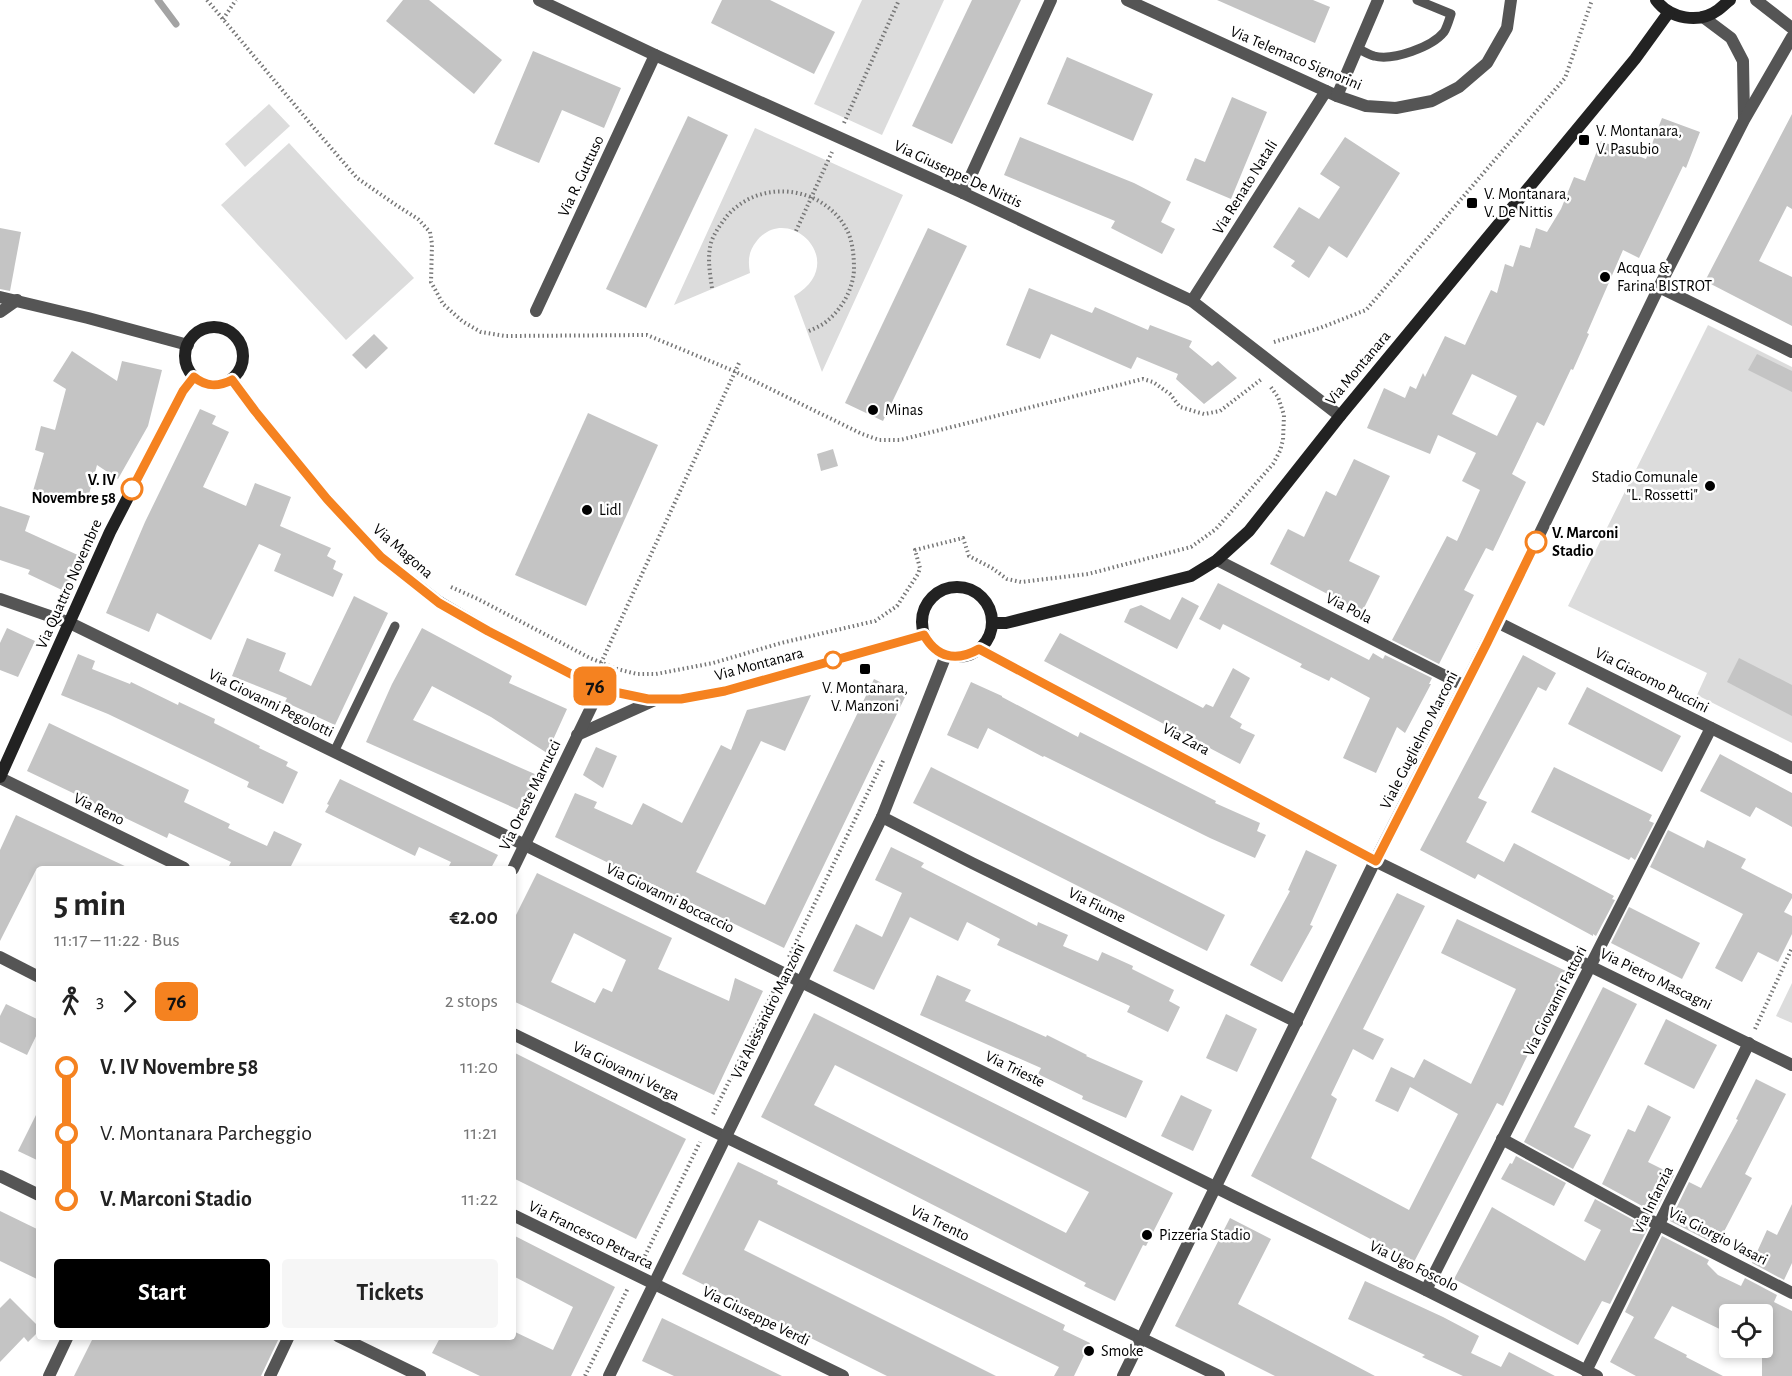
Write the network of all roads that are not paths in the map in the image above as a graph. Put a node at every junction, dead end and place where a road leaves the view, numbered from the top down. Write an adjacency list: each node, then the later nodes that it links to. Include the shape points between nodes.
1 (539, 0): 15 (street, Via Giuseppe De Nittis)
2 (1050, 0): 18 (street)
3 (1127, 0): 16 (street, Via Telemaco Signorini)
4 (1377, 0): 14 (street, Via Renato Natali)
5 (1417, 0): 14 (lane, via 1451,14 1444,32 1416,50 1394,57 1376,57)
6 (1511, 0): 16 (street, Via Telemaco Signorini, via 1507,28 1487,63 1460,87 1432,100 1396,108 1366,106)
7 (1656, 0): 10 (main road)
8 (1730, 0): 11 (main road)
9 (1756, 0): 12 (street)
10 (1669, 12): 11 (main road); 29 (main road, Via Montanara, via 1635,59)
11 (1703, 17): 17 (street, Viale Guglielmo Marconi, via 1731,38 1743,61)
12 (1792, 28)
13 (1792, 37): 17 (street, Viale Guglielmo Marconi)
14 (1357, 48): 16 (street, Via Renato Natali)
15 (655, 55): 18 (street, Via Giuseppe De Nittis); 23 (street, Via R. Guttuso)
16 (1331, 93): 22 (street, Via Renato Natali)
17 (1744, 120): 19 (street, Viale Guglielmo Marconi)
18 (963, 193): 22 (street, Via Giuseppe De Nittis)
19 (1659, 287): 26 (street); 32 (street, Viale Guglielmo Marconi)
20 (0, 297): 21 (street)
21 (17, 300): 24 (street); 25 (street)
22 (1192, 301): 29 (street, Via Giuseppe De Nittis)
23 (536, 311)
24 (0, 312)
25 (188, 345): 27 (main road, via 186,362); 28 (main road, via 200,330 229,330 242,344 244,354 239,372)
26 (1792, 352)
27 (194, 377): 28 (main road, via 217,385); 33 (main road, Via Quattro Novembre, via 183,391 110,532)
28 (232, 380): 40 (main road, Via Magona, via 327,499 381,557 439,603)
29 (1340, 416): 30 (main road, Via Montanara, via 1249,531)
30 (1217, 560): 34 (main road, Via Montanara, via 1191,576 1006,623); 39 (street, Via Pola)
31 (0, 599): 33 (street, Via Giovanni Pegolotti)
32 (1497, 621): 39 (street, Viale Guglielmo Marconi); 42 (street, Via Giacomo Puccini)
33 (70, 623): 44 (street, Via Giovanni Pegolotti); 46 (main road, Via Quattro Novembre)
34 (992, 623): 36 (main road, via 985,600 966,588 954,587 934,595 927,603 923,613); 37 (main road, via 991,633)
35 (395, 626): 44 (lane)
36 (924, 635): 38 (main road, via 929,644); 41 (main road, Via Montanara, via 725,691)
37 (979, 649): 38 (main road, via 969,655); 49 (street, Via Zara)
38 (946, 655): 47 (street, Via Alessandro Manzoni)
39 (1465, 686): 49 (street, Viale Guglielmo Marconi)
40 (600, 689): 41 (main road, Via Montanara); 43 (street, Via Oreste Marrucci)
41 (657, 699): 43 (street, Via Oreste Marrucci)
42 (1711, 728): 45 (street, Via Giacomo Puccini); 53 (street, Via Giovanni Fattori)
43 (577, 735): 48 (street, Via Oreste Marrucci)
44 (334, 752): 48 (street, Via Giovanni Pegolotti)
45 (1792, 768)
46 (0, 778): 50 (street, Via Reno)
47 (882, 816): 55 (street, Via Alessandro Manzoni); 56 (street, Via Fiume)
48 (525, 844): 51 (street, Via Oreste Marrucci); 55 (street, Via Giovanni Boccaccio)
49 (1376, 861): 53 (street, Via Pietro Mascagni); 56 (street, Viale Guglielmo Marconi)
50 (180, 866)
51 (514, 866)
52 (0, 957): 54 (street)
53 (1591, 967): 58 (street, Via Pietro Mascagni); 61 (street, Via Giovanni Fattori)
54 (36, 975)
55 (801, 981): 60 (street, Via Alessandro Manzoni); 63 (street, Via Trieste)
56 (1297, 1022): 63 (street, Viale Guglielmo Marconi)
57 (516, 1035): 60 (street, Via Giovanni Verga)
58 (1749, 1043): 59 (street, Via Pietro Mascagni); 66 (street, Via Infanzia)
59 (1792, 1065)
60 (724, 1138): 67 (street, Via Alessandro Manzoni); 70 (street, Via Trento)
61 (1502, 1139): 66 (street, Via Giorgio Vasari); 68 (street, Via Giovanni Fattori)
62 (0, 1176): 64 (street)
63 (1215, 1187): 68 (street, Via Ugo Foscolo); 70 (street, Viale Guglielmo Marconi)
64 (36, 1194)
65 (516, 1216): 67 (street, Via Francesco Petrarca)
66 (1659, 1225): 69 (street, Via Giorgio Vasari); 74 (street, Via Infanzia)
67 (654, 1285): 78 (street, Via Alessandro Manzoni); 79 (street, Via Giuseppe Verdi)
68 (1426, 1290): 74 (street, Via Ugo Foscolo)
69 (1792, 1293)
70 (1142, 1338): 80 (street, Viale Guglielmo Marconi); 81 (street, Via Trento)
71 (66, 1340): 75 (street)
72 (287, 1340): 76 (street)
73 (346, 1340): 77 (street)
74 (1592, 1373)
75 (49, 1376)
76 (270, 1376)
77 (420, 1376)
78 (609, 1376)
79 (843, 1376)
80 (1122, 1376)
81 (1219, 1376)

